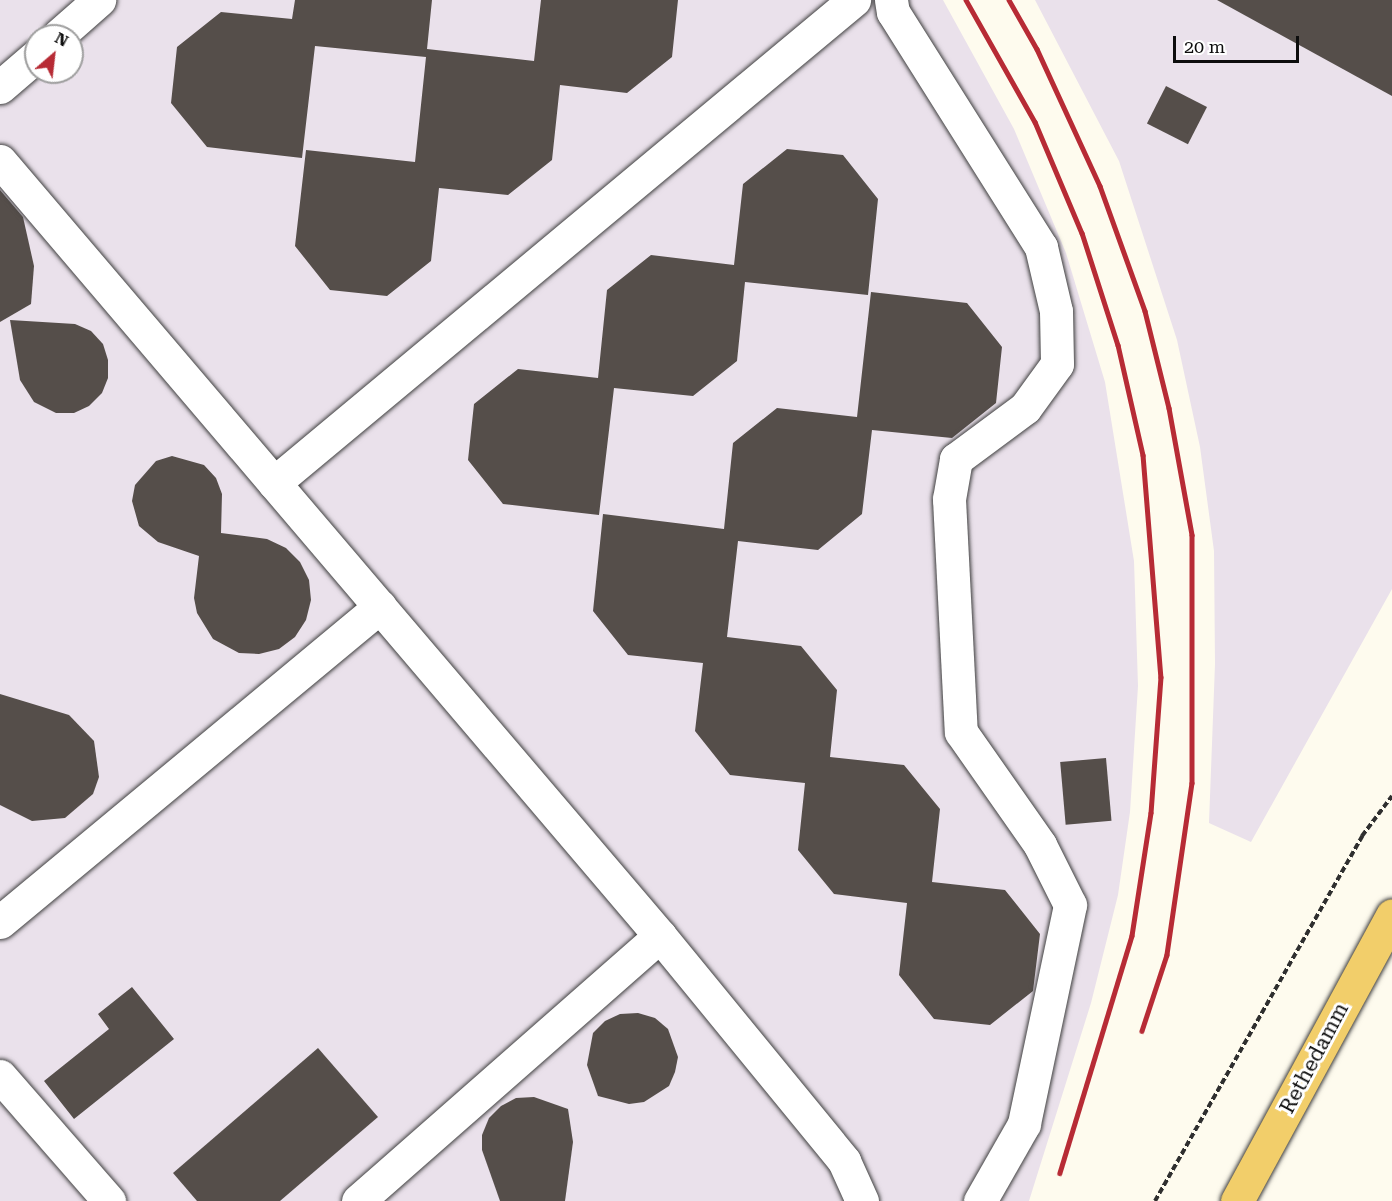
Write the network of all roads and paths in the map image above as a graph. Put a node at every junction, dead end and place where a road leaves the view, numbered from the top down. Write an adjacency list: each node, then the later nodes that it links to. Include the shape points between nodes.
1 (99, 0): 4 (lane)
2 (854, 0): 8 (lane)
3 (891, 0): 18 (lane, via 893,12 1041,247 1056,311 1057,364 1025,408 956,459 949,499 961,732 1040,845 1070,905 1024,1125)
4 (72, 24)
5 (24, 66): 6 (lane)
6 (0, 87)
7 (0, 161): 8 (lane)
8 (274, 483): 9 (lane)
9 (380, 607): 12 (lane); 13 (lane)
10 (1392, 796): 19 (path, via 1362,836)
11 (1392, 915): 20 (main road, Rethedamm)
12 (0, 922)
13 (660, 936): 16 (lane); 17 (lane, via 844,1161)
14 (0, 1076): 15 (lane)
15 (109, 1201)
16 (357, 1201)
17 (862, 1201)
18 (980, 1201)
19 (1155, 1201)
20 (1237, 1201)

